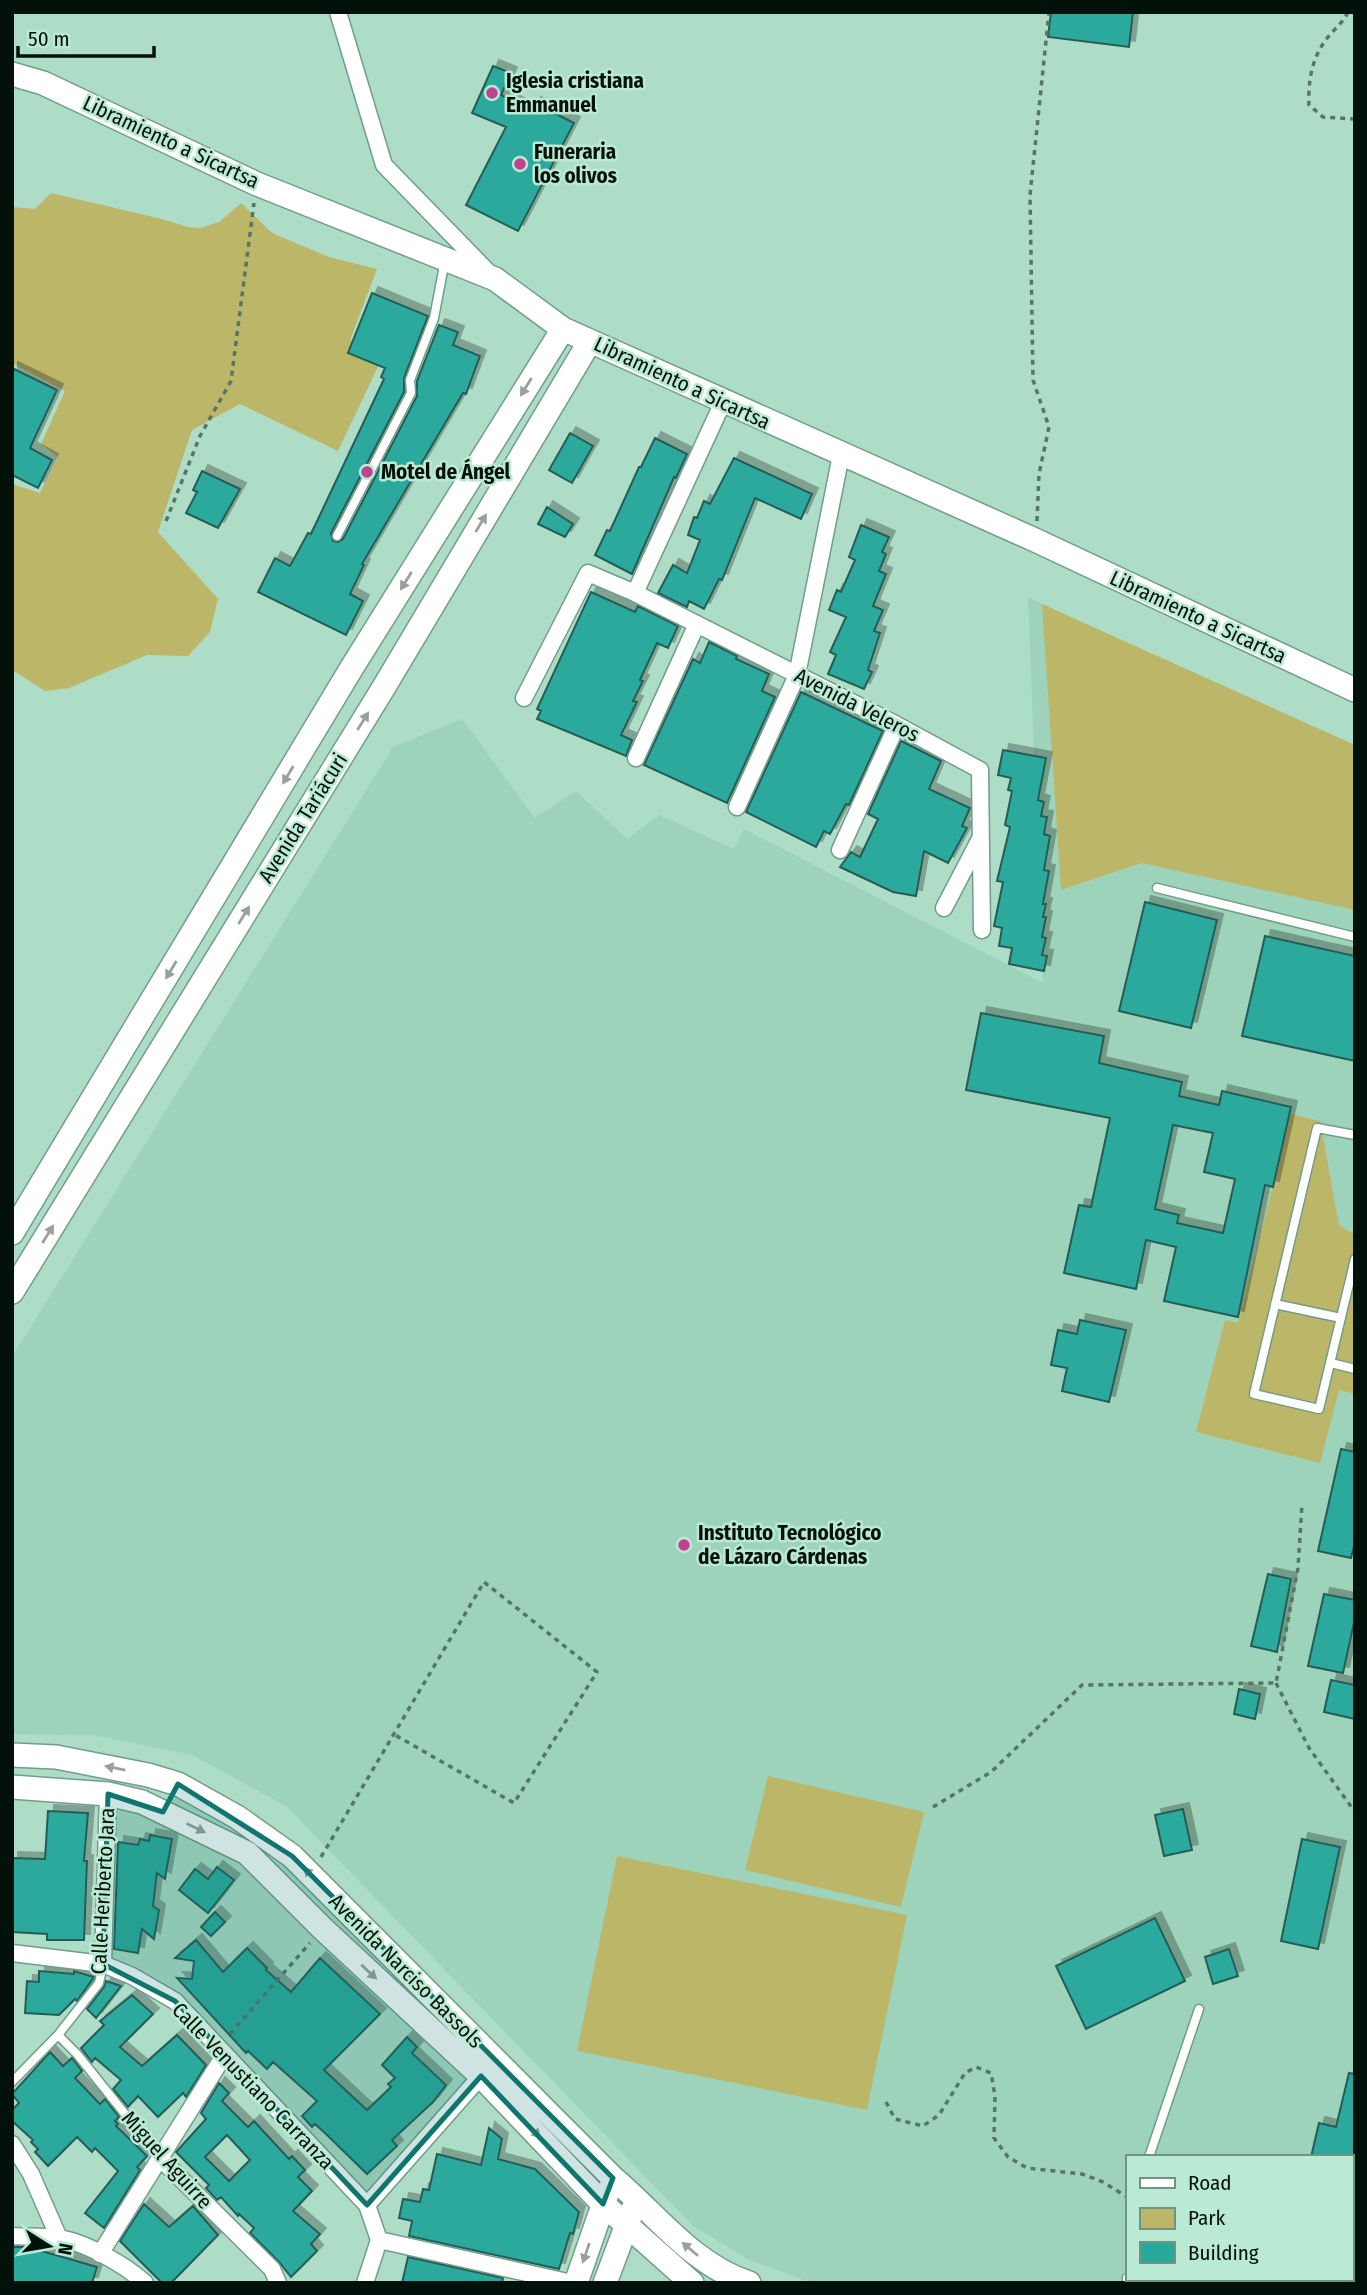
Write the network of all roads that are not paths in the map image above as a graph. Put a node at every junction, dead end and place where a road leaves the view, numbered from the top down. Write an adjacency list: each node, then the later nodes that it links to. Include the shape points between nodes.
1 (338, 12): 4 (street, via 384,164)
2 (12, 74): 3 (street, Libramiento a Sicartsa, via 43,83 257,184)
3 (445, 260): 4 (street, Libramiento a Sicartsa); 9 (lane, via 434,318 410,380 411,393)
4 (495, 279): 5 (street, Libramiento a Sicartsa)
5 (562, 330): 6 (street, Libramiento a Sicartsa); 12 (street, Avenida Tariácuri, one-way to 12)
6 (590, 341): 7 (street, Libramiento a Sicartsa); 14 (street, Avenida Tariácuri, one-way to 6)
7 (723, 402): 8 (street, Libramiento a Sicartsa); 10 (street)
8 (841, 455): 13 (street); 15 (street, Libramiento a Sicartsa)
9 (337, 536)
10 (635, 593): 11 (street, Avenida Veleros); 16 (street, Avenida Veleros, via 588,573)
11 (697, 624): 13 (street, Avenida Veleros); 18 (street)
12 (352, 669): 14 (street); 27 (street, Avenida Tariácuri, one-way to 27)
13 (797, 675): 17 (street, Avenida Veleros); 19 (street)
14 (384, 687): 29 (street, Avenida Tariácuri, one-way to 14)
15 (1355, 690)
16 (524, 698)
17 (897, 725): 20 (street, Avenida Veleros, via 980,770); 21 (street)
18 (636, 758)
19 (737, 807)
20 (981, 836): 23 (street); 24 (street, Avenida Veleros)
21 (840, 850)
22 (1157, 888): 25 (lane)
23 (944, 908)
24 (982, 930)
25 (1355, 937)
26 (1355, 1135): 30 (lane, via 1317,1128)
27 (13, 1232)
28 (1355, 1259): 31 (lane)
29 (12, 1293)
30 (1275, 1304): 31 (lane); 32 (lane, via 1254,1394 1319,1409)
31 (1341, 1318): 32 (lane)
32 (1331, 1363): 33 (lane)
33 (1355, 1369)
34 (12, 1755): 35 (street, Avenida Narciso Bassols, one-way to 34, via 56,1757)
35 (178, 1784): 38 (street); 49 (street, Avenida Narciso Bassols, one-way to 35, via 292,1856 237,1817)
36 (12, 1787): 37 (street, Avenida Narciso Bassols)
37 (108, 1794): 38 (street, Avenida Narciso Bassols); 40 (street, Calle Heriberto Jara)
38 (163, 1812): 44 (street, Avenida Narciso Bassols, one-way to 44, via 247,1853)
39 (12, 1953): 40 (street, Calle Venustiano Carranza)
40 (103, 1964): 42 (lane, Calle Heriberto Jara, via 99,1983); 43 (street, Calle Venustiano Carranza, via 174,2001)
41 (1199, 2009): 47 (lane)
42 (58, 2035): 45 (lane, Calle Heriberto Jara); 48 (lane, Miguel Aguirre)
43 (222, 2050): 48 (street); 52 (street, Calle Venustiano Carranza)
44 (481, 2076): 51 (street, Avenida Narciso Bassols, one-way to 51); 52 (street)
45 (12, 2082)
46 (12, 2144): 55 (street, via 31,2174)
47 (1150, 2155)
48 (161, 2158): 57 (street); 59 (street, Miguel Aguirre, via 272,2269)
49 (613, 2178): 50 (street, Avenida Narciso Bassols); 51 (street)
50 (638, 2199): 53 (street); 64 (street, Avenida Narciso Bassols, one-way to 50, via 693,2253)
51 (603, 2204): 53 (street, Avenida Narciso Bassols); 61 (street, one-way to 61)
52 (367, 2205): 56 (street, Calle Venustiano Carranza)
53 (626, 2224): 62 (street); 63 (street, Avenida Narciso Bassols)
54 (12, 2236): 55 (street)
55 (59, 2238): 57 (street)
56 (379, 2240): 60 (street); 61 (street)
57 (100, 2254): 58 (street)
58 (145, 2283)
59 (278, 2283)
60 (365, 2283)
61 (574, 2283)
62 (606, 2283)
63 (692, 2283)
64 (749, 2283)

